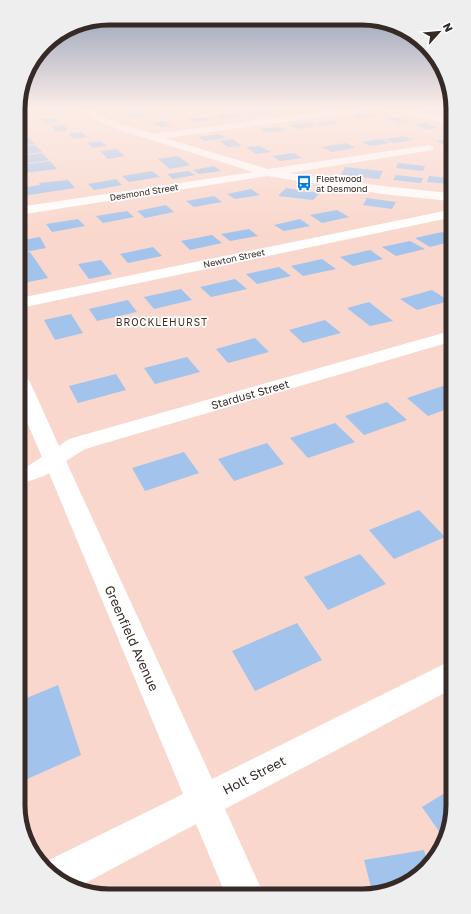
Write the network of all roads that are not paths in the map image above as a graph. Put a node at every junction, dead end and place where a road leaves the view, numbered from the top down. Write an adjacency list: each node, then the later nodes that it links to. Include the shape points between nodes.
1 (191, 150): 3 (street)
2 (419, 150): 3 (street, Desmond Street)
3 (268, 174): 4 (street); 5 (street, Desmond Street)
4 (446, 197)
5 (25, 210)
6 (446, 215): 7 (street, Newton Street)
7 (25, 302)
8 (446, 337): 10 (street, Stardust Street, via 77,444)
9 (25, 393): 10 (street, Greenfield Avenue)
10 (54, 459): 11 (street, Stardust Street, via 36,472); 13 (street, Greenfield Avenue)
11 (25, 475)
12 (446, 677): 13 (street, Holt Street)
13 (204, 801): 14 (street, Holt Street); 15 (street, Greenfield Avenue)
14 (61, 874)
15 (242, 889)

